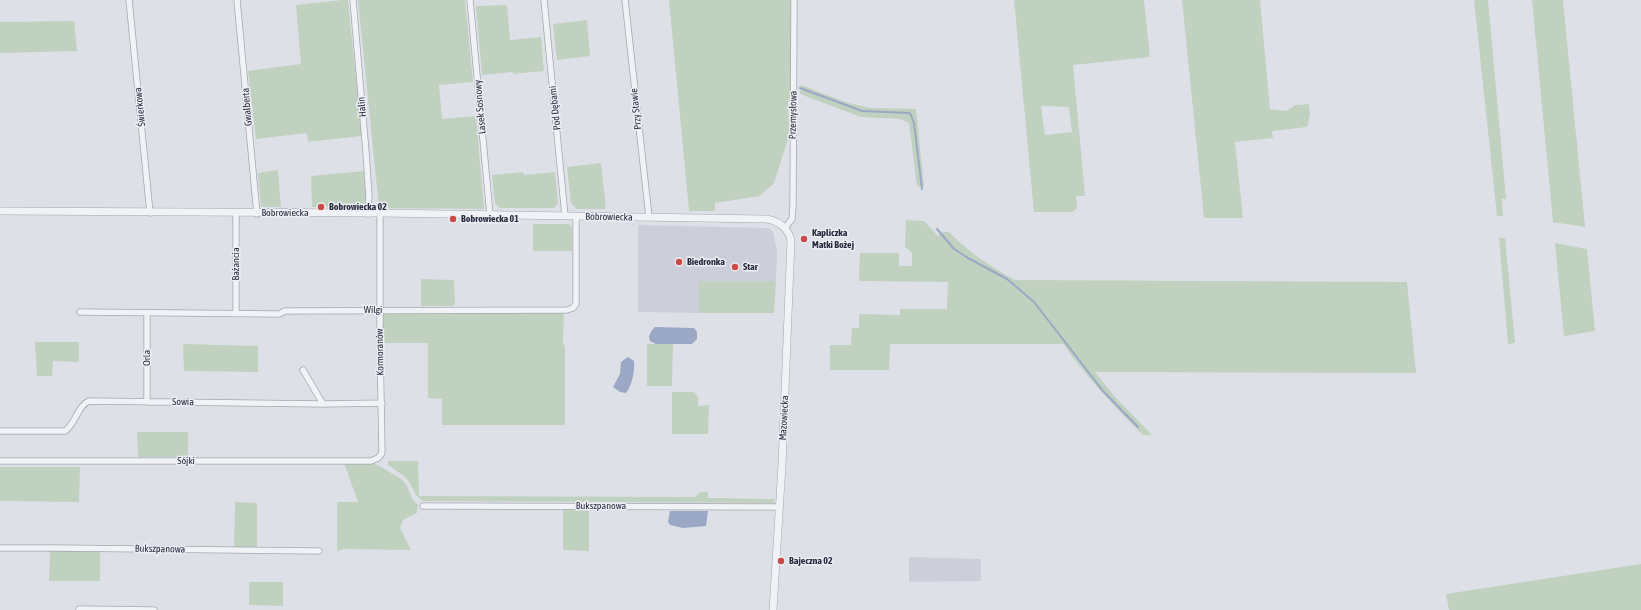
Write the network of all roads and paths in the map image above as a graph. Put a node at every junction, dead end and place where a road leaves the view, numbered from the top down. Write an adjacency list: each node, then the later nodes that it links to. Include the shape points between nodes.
1 (129, 0): 9 (street, Świerkowa)
2 (237, 0): 11 (street, Gwalberta)
3 (353, 0): 12 (street, Halin, via 366,152)
4 (470, 0): 14 (street, Lasek Sosnowy)
5 (544, 0): 15 (street, Pod Dębami)
6 (625, 0): 17 (street, Przy Stawie)
7 (794, 0): 18 (street, Przemysłowa, via 792,219)
8 (0, 211): 9 (street, Bobrowiecka)
9 (150, 213): 10 (street, Bobrowiecka)
10 (236, 214): 11 (street, Bobrowiecka); 22 (street, Bażancia)
11 (257, 214): 12 (street, Bobrowiecka)
12 (368, 214): 13 (street, Bobrowiecka)
13 (380, 214): 14 (street, Bobrowiecka); 19 (street, Kormoranów)
14 (490, 215): 15 (street, Bobrowiecka)
15 (566, 216): 16 (street, Bobrowiecka)
16 (576, 217): 17 (street, Bobrowiecka); 19 (street, Wilgi, via 576,304 573,308)
17 (649, 217): 18 (street, Bobrowiecka, via 765,219 774,221)
18 (784, 228): 31 (street, Mazowiecka, via 791,240)
19 (380, 310): 22 (street, Wilgi); 25 (street, Kormoranów)
20 (80, 312): 21 (street, Wilgi)
21 (147, 314): 22 (street, Wilgi); 24 (street, Orla)
22 (236, 314)
23 (303, 370): 26 (street)
24 (147, 402): 26 (street, Sowia); 27 (street, Sowia, via 89,401 70,428 65,431)
25 (382, 403): 26 (street, Sowia); 28 (street, Kormoranów, via 382,453)
26 (323, 404)
27 (0, 431)
28 (371, 461): 29 (street, Sójki)
29 (0, 462)
30 (423, 506): 31 (street, Bukszpanowa)
31 (778, 508): 37 (street, Mazowiecka)
32 (0, 548): 33 (street, Bukszpanowa)
33 (319, 551)
34 (79, 609): 35 (street)
35 (123, 610): 36 (street)
36 (154, 610)
37 (773, 610)

